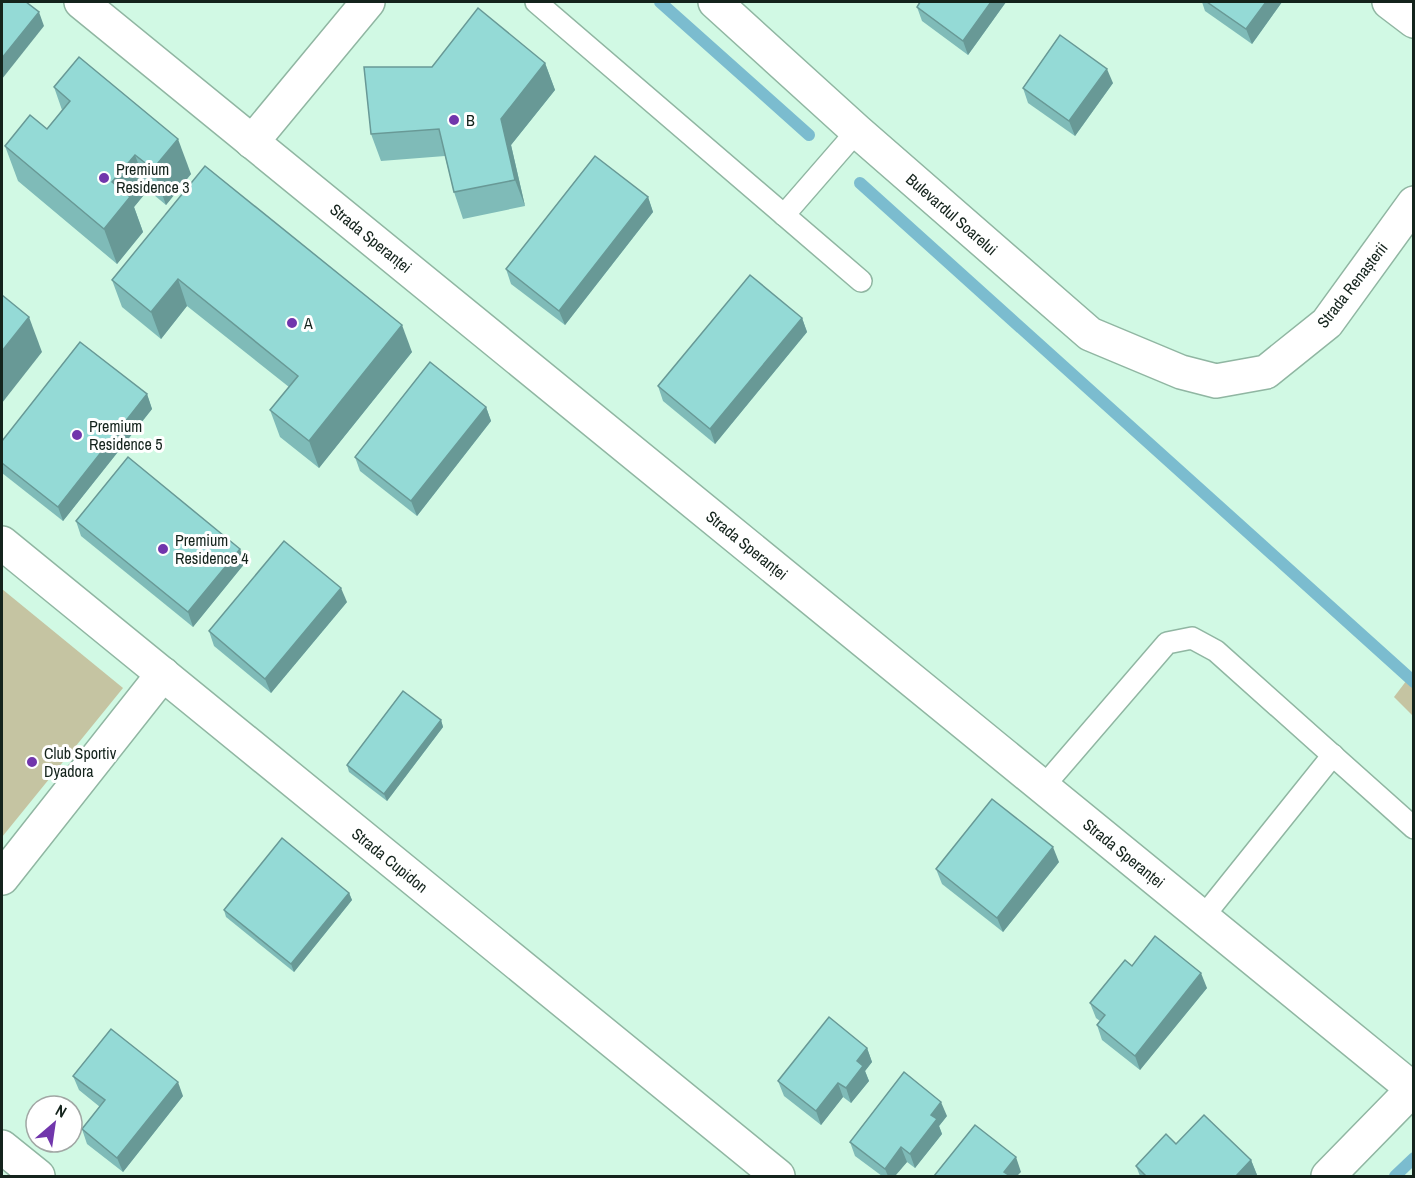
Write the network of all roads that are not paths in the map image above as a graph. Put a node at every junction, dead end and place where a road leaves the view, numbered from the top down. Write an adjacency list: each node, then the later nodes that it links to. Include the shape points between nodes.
1 (81, 2): 8 (street, Strada Speranței)
2 (368, 2): 8 (street)
3 (536, 2): 10 (lane)
4 (715, 2): 7 (street, Bulevardul Soarelui)
5 (1389, 2): 6 (street)
6 (1413, 21)
7 (856, 131): 10 (lane); 12 (street, Bulevardul Soarelui, via 1090,334 1181,372)
8 (252, 142): 16 (street, Strada Speranței)
9 (1413, 202): 12 (street, Strada Renașterii, via 1327,322 1266,372)
10 (784, 215): 11 (lane)
11 (861, 281)
12 (1216, 381)
13 (2, 543): 14 (street, Strada Cupidon)
14 (163, 674): 18 (street); 23 (street, Strada Cupidon)
15 (1333, 755): 16 (lane, via 1216,651 1192,638 1167,643); 17 (lane); 19 (lane)
16 (1043, 787): 19 (street, Strada Speranței)
17 (1413, 828)
18 (2, 878)
19 (1203, 917): 20 (street, Strada Speranței)
20 (1413, 1089): 24 (street)
21 (2, 1147): 22 (street)
22 (38, 1176)
23 (778, 1176)
24 (1328, 1176)

